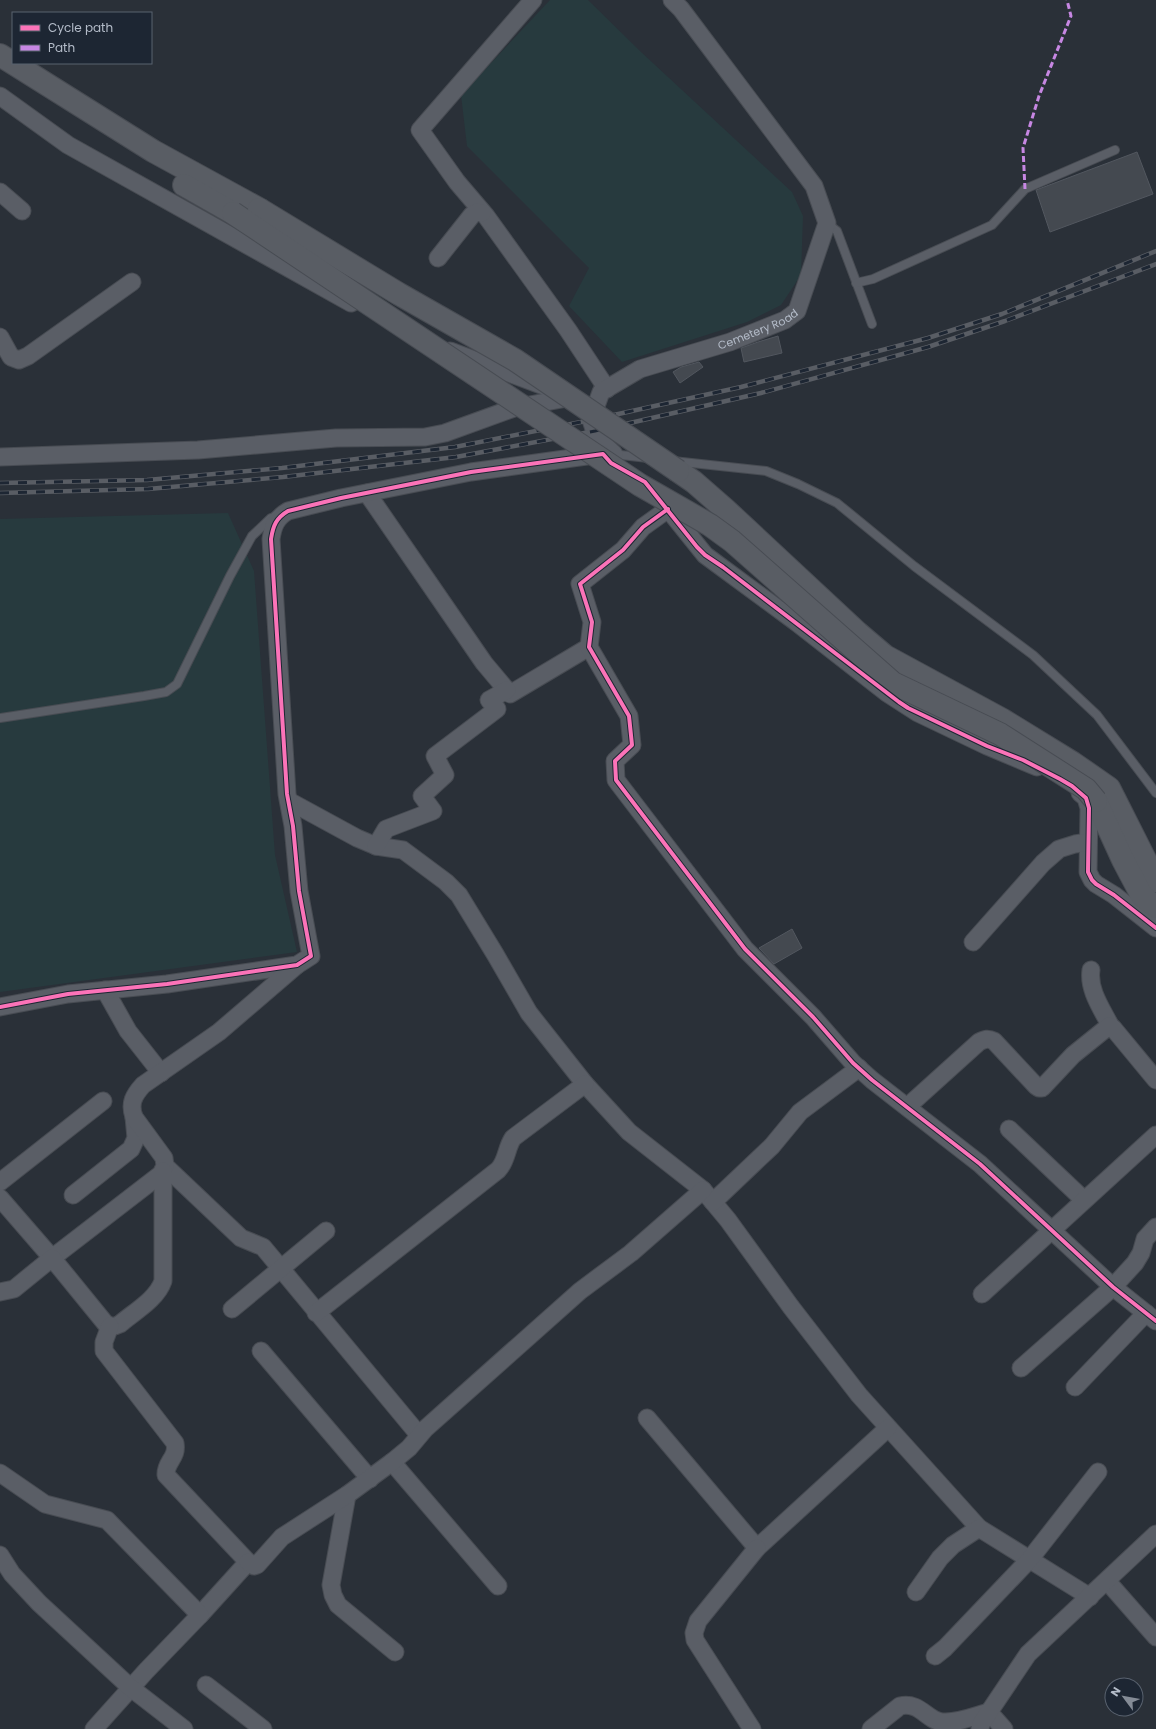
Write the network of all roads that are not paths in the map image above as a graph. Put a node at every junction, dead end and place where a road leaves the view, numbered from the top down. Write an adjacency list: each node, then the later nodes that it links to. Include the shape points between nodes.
1 (533, 0): 11 (street, via 420,130)
2 (672, 0): 12 (street, via 682,9 814,186)
3 (0, 56): 4 (street, bridge)
4 (12, 63)
5 (13, 64): 30 (street, bridge, via 153,151 259,209 399,294 515,360 694,482 885,656 1003,720 1073,763)
6 (0, 73): 30 (street, bridge, via 233,213 640,485 710,525 732,541 893,683 1000,734 1086,789)
7 (0, 96): 19 (street, via 68,145 401,330)
8 (1115, 150): 15 (lane, via 1025,188 992,225 873,279)
9 (0, 192): 10 (street)
10 (22, 211)
11 (482, 213): 13 (street, via 472,215); 18 (street, via 568,330)
12 (827, 223): 15 (lane, via 837,231); 18 (street, Cemetery Road, via 797,311 785,320 730,342 640,369)
13 (438, 258)
14 (132, 282): 17 (street, via 19,360 11,357)
15 (856, 283): 16 (lane)
16 (872, 324)
17 (0, 337)
18 (607, 389): 20 (street, Cemetery Road, via 601,392)
19 (572, 397): 20 (street); 22 (street, via 514,408 445,433 425,437 336,438 198,450)
20 (596, 406): 21 (street, Cemetery Road, via 591,420 597,438)
21 (608, 454): 23 (street, via 471,472); 24 (street, Cemetery Road, via 611,463 645,482); 29 (lane, via 766,471 837,503 914,566 1033,655 1097,715)
22 (2, 455)
23 (367, 493): 25 (street); 27 (street, via 484,663)
24 (668, 509): 26 (street, via 643,527 623,550 580,584 592,622); 32 (street, Cemetery Road, via 705,555 899,702 1072,786 1086,798 1089,808)
25 (281, 515): 28 (lane, via 271,518 252,536 186,667 172,688 166,692 144,696); 31 (street, via 275,522 270,539)
26 (589, 647): 27 (street, via 510,694); 44 (street, via 629,716 632,745 615,761 616,780 745,949 813,1017)
27 (507, 690): 33 (street, via 489,700 497,709 435,756 446,775 422,796 433,811 386,829)
28 (0, 718)
29 (1156, 792)
30 (1103, 795): 34 (street)
31 (289, 800): 33 (street); 39 (street, via 299,891 311,956)
32 (1088, 842): 37 (street, Cemetery Road, via 1088,872 1092,880); 38 (street, via 1059,849 1043,863)
33 (376, 846): 47 (street, via 403,850 459,895 529,1013)
34 (1132, 857): 35 (street); 36 (street, via 1142,896)
35 (1156, 880)
36 (1156, 907)
37 (1156, 928)
38 (973, 942)
39 (297, 965): 41 (street, via 167,984); 45 (street, via 219,1032)
40 (1091, 970): 43 (street, via 1093,992)
41 (105, 990): 42 (street); 45 (street, via 128,1030)
42 (0, 1007)
43 (1112, 1027): 46 (street); 49 (street, via 1107,1027 1073,1055 1042,1088 1036,1086 994,1041 984,1039)
44 (859, 1068): 49 (street); 56 (street, via 800,1112 772,1146)
45 (161, 1073): 50 (street, via 143,1085 133,1098)
46 (1156, 1080)
47 (585, 1084): 56 (street, via 629,1132); 68 (street, via 514,1138 498,1170)
48 (103, 1101): 54 (street)
49 (907, 1107): 60 (street, via 980,1164)
50 (134, 1117): 53 (street, via 164,1158); 55 (street, via 136,1138 131,1149)
51 (1009, 1129): 58 (street)
52 (1156, 1135): 58 (street)
53 (164, 1168): 62 (street); 63 (street, via 241,1238 263,1247); 70 (street, via 163,1274 160,1289 120,1324)
54 (0, 1182)
55 (73, 1195)
56 (708, 1196): 75 (street, via 790,1307); 76 (street, via 580,1291)
57 (0, 1198): 62 (street)
58 (1084, 1200): 60 (street)
59 (1156, 1227): 64 (street, via 1145,1238 1135,1263)
60 (1051, 1231): 64 (street); 66 (street)
61 (326, 1232): 63 (street)
62 (52, 1258): 65 (street, via 14,1289); 70 (street)
63 (280, 1269): 67 (street); 68 (street)
64 (1113, 1287): 69 (street); 72 (street)
65 (0, 1292)
66 (982, 1294)
67 (232, 1309)
68 (316, 1312): 76 (street)
69 (1151, 1317): 73 (street)
70 (110, 1326): 87 (street, via 104,1350 175,1443 176,1453 167,1467 166,1475)
71 (261, 1351): 80 (street)
72 (1021, 1368)
73 (1075, 1387)
74 (647, 1418): 84 (street)
75 (888, 1428): 82 (street); 84 (street)
76 (419, 1435): 77 (street, via 409,1448)
77 (392, 1462): 80 (street); 89 (street)
78 (1098, 1472): 86 (street)
79 (0, 1473): 92 (street, via 45,1504 107,1520)
80 (370, 1479): 81 (street)
81 (348, 1495): 87 (street, via 282,1537 257,1565); 94 (street, via 331,1585 333,1595 338,1605)
82 (979, 1528): 86 (street); 90 (street, via 953,1545 940,1558)
83 (1156, 1534): 88 (street)
84 (757, 1548): 102 (street, via 698,1621 694,1633 695,1640)
85 (0, 1555): 97 (street, via 12,1574 39,1603)
86 (1030, 1559): 91 (street); 95 (street)
87 (248, 1562): 92 (street)
88 (1107, 1581): 91 (street); 93 (street)
89 (498, 1586)
90 (916, 1592)
91 (1090, 1597): 98 (street, via 1028,1654)
92 (200, 1615): 97 (street)
93 (1156, 1637)
94 (394, 1652)
95 (935, 1656)
96 (206, 1685): 101 (street)
97 (131, 1688): 99 (street); 100 (street)
98 (989, 1712): 103 (street, via 941,1722 912,1705 905,1705 900,1706); 104 (street); 105 (street)
99 (94, 1729)
100 (184, 1729)
101 (263, 1729)
102 (752, 1729)
103 (871, 1729)
104 (980, 1729)
105 (1004, 1729)

